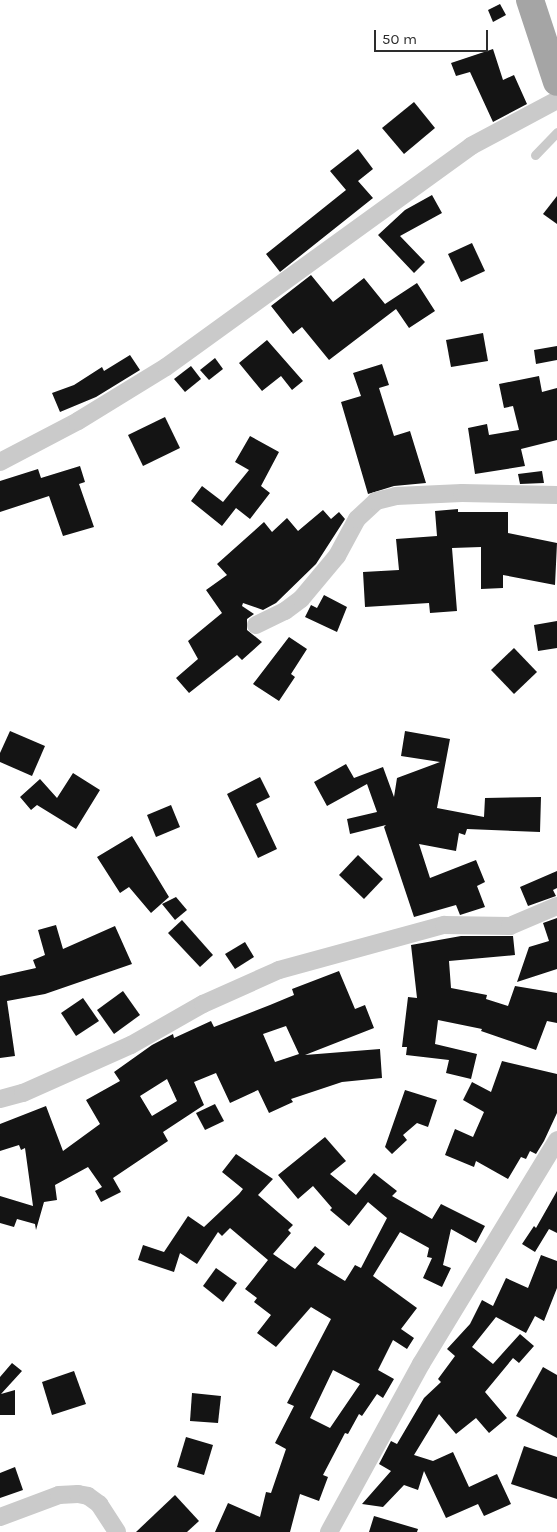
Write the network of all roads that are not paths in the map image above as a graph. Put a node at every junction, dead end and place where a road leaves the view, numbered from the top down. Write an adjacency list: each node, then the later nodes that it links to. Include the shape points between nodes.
1 (530, 0): 2 (main road)
2 (557, 82)
3 (557, 100): 6 (street, via 471,146 166,368 78,421)
4 (557, 132): 5 (lane)
5 (535, 155)
6 (0, 462)
7 (557, 496): 8 (street, via 462,493 396,496 376,501 357,519 337,556 301,599)
8 (256, 625)
9 (557, 906): 10 (street, via 510,926 444,924 279,970 203,1004 131,1045 23,1093)
10 (0, 1099)
11 (557, 1140): 14 (street, via 421,1364)
12 (0, 1517): 13 (street, via 59,1495 78,1494 99,1504)
13 (117, 1532)
14 (329, 1532)

